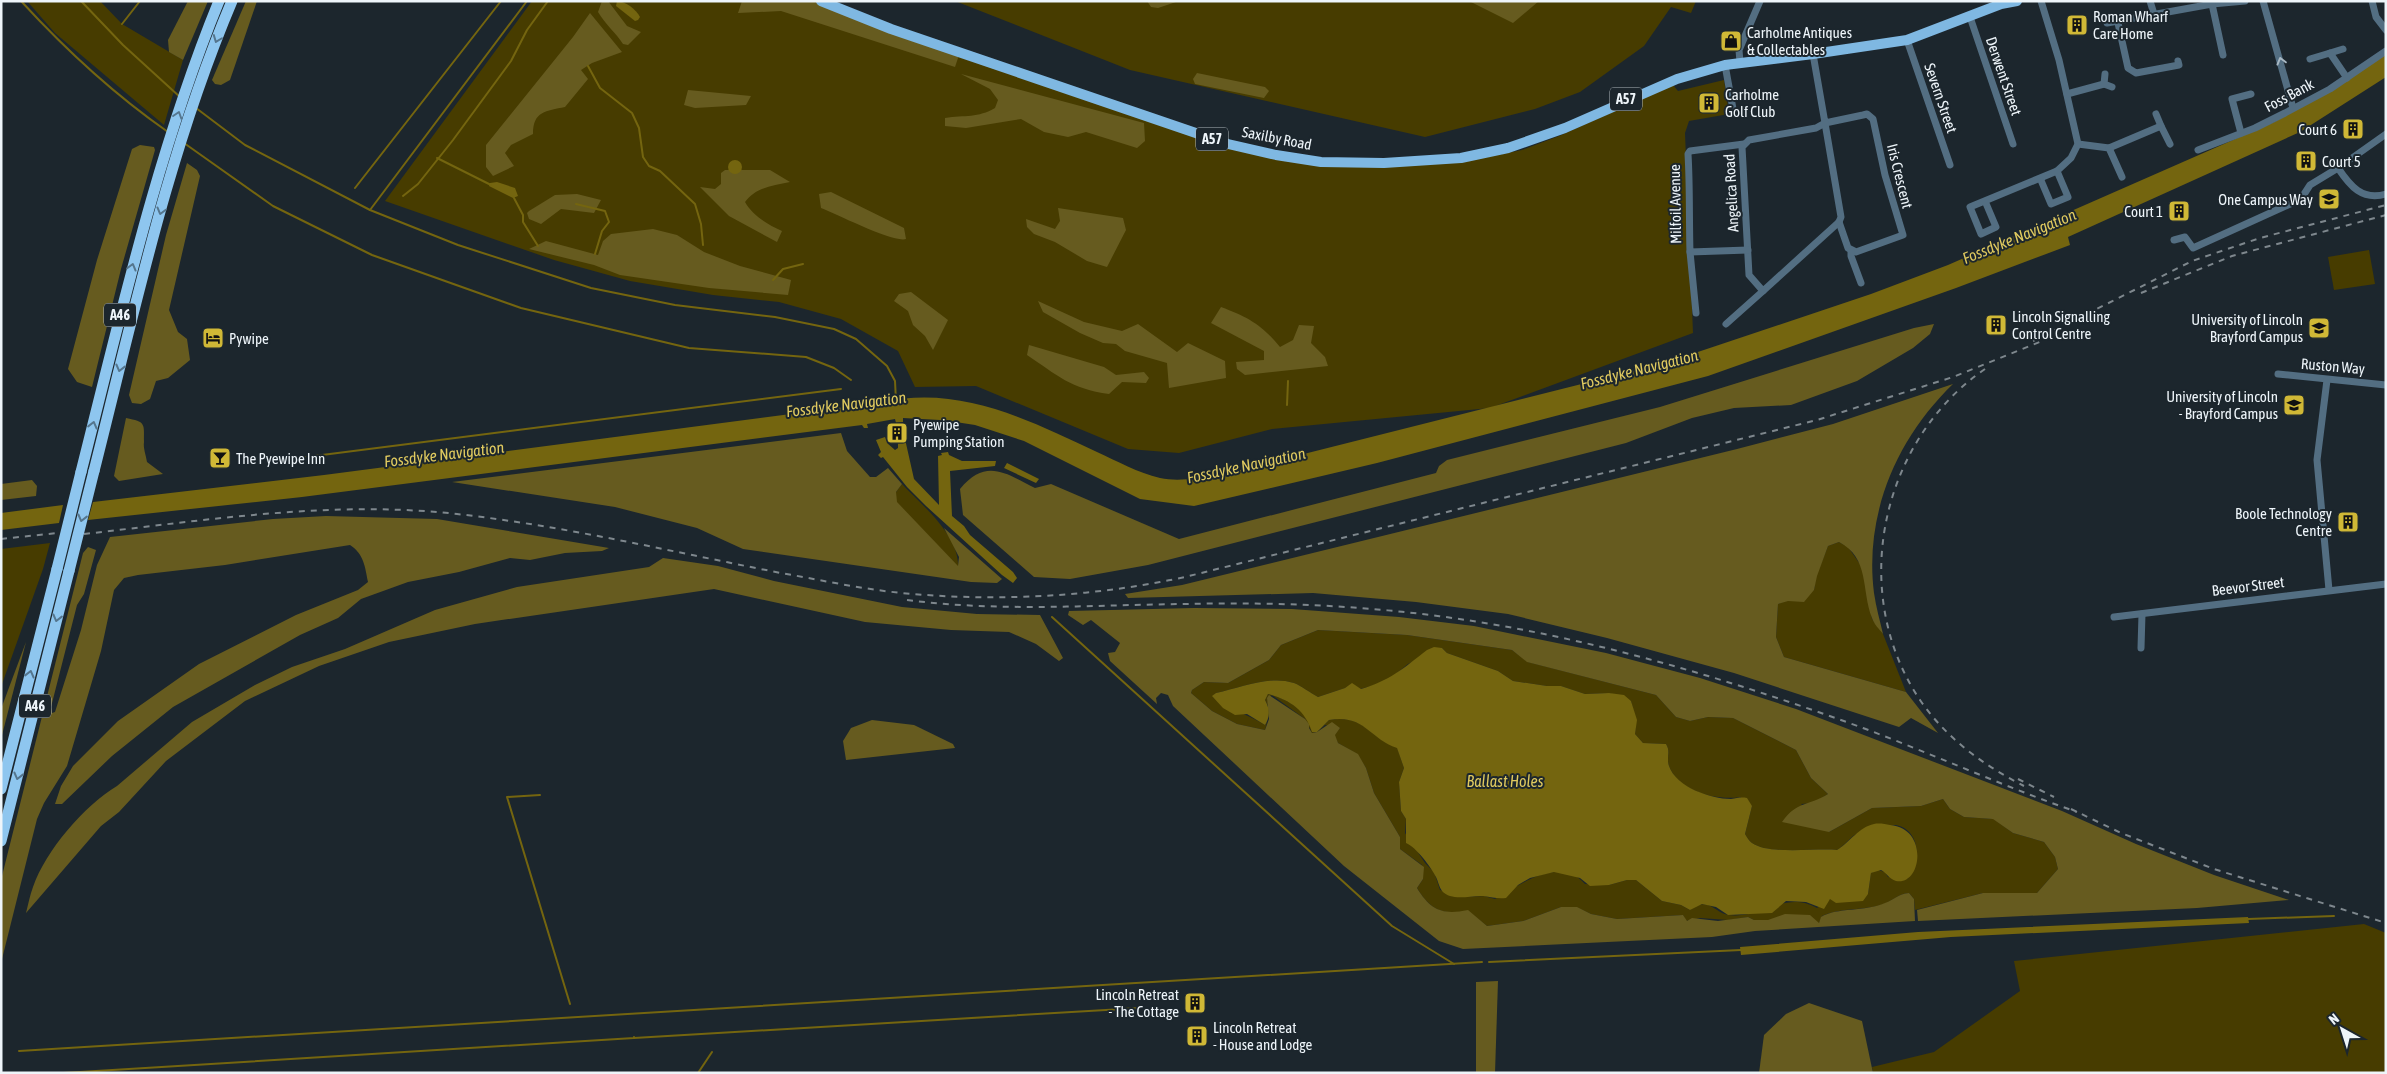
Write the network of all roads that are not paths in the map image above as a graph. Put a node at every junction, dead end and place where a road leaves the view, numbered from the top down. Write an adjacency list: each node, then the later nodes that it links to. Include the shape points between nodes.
1 (219, 1): 28 (highway, A46)
2 (232, 1): 28 (highway, A46, one-way to 28)
3 (821, 1): 26 (main road, Saxilby Road / A57, via 898,32 1210,138 1258,152 1321,162 1420,162 1490,152 1565,128 1677,79)
4 (1760, 1): 25 (street, via 1739,50)
5 (2017, 1): 13 (main road, A57)
6 (2041, 1): 32 (street)
7 (2150, 1): 12 (street)
8 (2246, 1): 11 (street)
9 (2263, 1): 34 (street, one-way to 9)
10 (2372, 1): 16 (street, via 2376,17)
11 (2212, 4): 12 (street); 22 (street)
12 (2154, 14): 14 (street)
13 (1970, 17): 17 (main road, A57); 42 (street, Derwent Street)
14 (2120, 20): 15 (street); 24 (street, via 2128,68 2136,73 2179,65)
15 (2107, 23)
16 (2386, 30)
17 (1907, 40): 21 (main road, A57); 48 (street, Severn Street)
18 (2343, 49): 20 (street)
19 (2386, 51): 29 (street, Foss Bank)
20 (2330, 53): 23 (street); 29 (street)
21 (1813, 54): 25 (main road, A57); 37 (street)
22 (2223, 56)
23 (2310, 59)
24 (2178, 61)
25 (1740, 62): 26 (main road, A57)
26 (1725, 65): 35 (street)
27 (2105, 74): 30 (street)
28 (197, 75): 47 (highway, A46)
29 (2346, 78): 34 (street, Foss Bank)
30 (2104, 84): 31 (street); 32 (street)
31 (2112, 87)
32 (2067, 94): 43 (street)
33 (2251, 94): 39 (street, via 2232,99)
34 (2293, 108): 39 (street, Foss Bank)
35 (1733, 109)
36 (2156, 114): 38 (street)
37 (1825, 123): 41 (street, Angelica Road, via 1816,128 1749,140); 55 (street, via 1841,217); 58 (street, Iris Crescent, via 1862,114 1872,118 1903,235)
38 (2161, 126): 44 (street); 45 (street)
39 (2241, 133): 46 (street, Foss Bank)
40 (2386, 134): 49 (street)
41 (1744, 144): 57 (street, Angelica Road); 59 (street, Milfoil Avenue, via 1693,149 1688,154)
42 (2013, 144)
43 (2078, 144): 45 (street); 50 (street, via 2071,158)
44 (2170, 144)
45 (2109, 148): 51 (street)
46 (2198, 150)
47 (169, 161): 72 (highway, A46, one-way to 47, bridge, via 136,252); 73 (highway, A46, one-way to 73, bridge)
48 (1950, 165)
49 (2338, 168): 53 (street, via 2350,187 2357,191); 56 (street, via 2310,185 2301,199 2193,248 2185,237)
50 (2057, 171): 52 (street); 52 (street, via 2068,197 2054,203 2051,204)
51 (2122, 177)
52 (2040, 178): 54 (street)
53 (2386, 194)
54 (1985, 201): 54 (street, via 1970,207 1981,234 1996,227)
55 (1839, 222): 58 (street); 61 (street)
56 (2174, 240)
57 (1748, 250): 59 (street, Milfoil Avenue); 61 (street, Angelica Road, via 1749,275)
58 (1851, 251): 60 (street)
59 (1690, 252): 62 (street, Milfoil Avenue)
60 (1861, 283)
61 (1763, 291): 63 (street)
62 (1696, 313)
63 (1726, 324)
64 (2278, 374): 65 (street, Ruston Way)
65 (2326, 380): 66 (street, Ruston Way); 68 (street, via 2317,460)
66 (2386, 384)
67 (2386, 584): 68 (street, Beevor Street)
68 (2329, 590): 69 (street, Beevor Street)
69 (2142, 614): 70 (street, Beevor Street); 71 (street)
70 (2114, 617)
71 (2140, 648)
72 (1, 789)
73 (1, 841)

